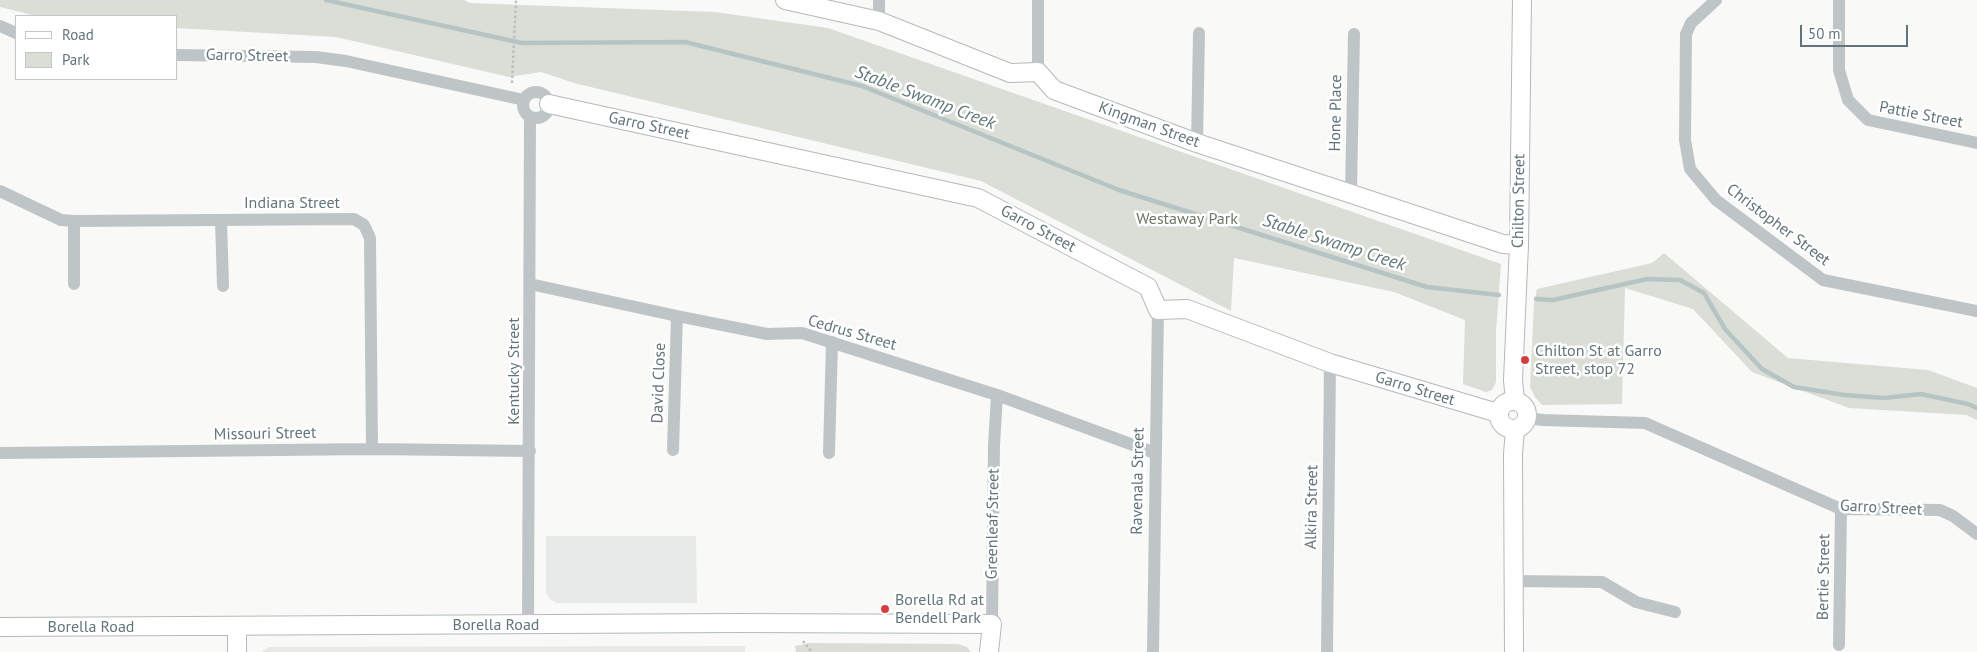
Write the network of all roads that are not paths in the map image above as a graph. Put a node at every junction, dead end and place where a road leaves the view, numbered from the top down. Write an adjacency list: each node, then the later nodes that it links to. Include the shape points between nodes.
1 (785, 0): 7 (street)
2 (879, 0): 7 (street)
3 (1038, 0): 13 (street)
4 (1522, 0): 23 (street, Chilton Street)
5 (1716, 0): 28 (street, Christopher Street, via 1691,23 1686,34 1685,140 1690,169 1716,200 1823,280)
6 (1839, 0): 18 (street, Pattie Street, via 1839,70 1848,100 1868,120)
7 (879, 21): 13 (street, via 1010,73)
8 (0, 26): 10 (street)
9 (1199, 32): 17 (street)
10 (15, 33)
11 (1354, 34): 20 (street, Hone Place)
12 (178, 55): 14 (street, Garro Street, via 316,57)
13 (1038, 72): 17 (street, Kingman Street, via 1054,90)
14 (524, 100): 15 (street, via 538,92); 16 (street, via 523,110)
15 (549, 104): 16 (street, via 542,117); 27 (street, Garro Street, via 978,198 1148,287)
16 (530, 117): 25 (street, Kentucky Street)
17 (1197, 143): 20 (street, Kingman Street)
18 (1977, 143)
19 (0, 191): 22 (street, Indiana Street, via 61,220)
20 (1351, 193): 23 (street, Kingman Street, via 1503,244)
21 (222, 220): 22 (street, Indiana Street); 26 (street); 36 (street, Indiana Street, via 354,219 364,225 370,238)
22 (74, 221): 24 (street)
23 (1519, 245): 33 (street, Chilton Street, via 1513,380)
24 (74, 284)
25 (530, 284): 29 (street, Cedrus Street); 38 (street, Kentucky Street)
26 (223, 286)
27 (1158, 310): 31 (street, Garro Street, via 1187,309); 41 (street, Ravenala Street)
28 (1977, 311)
29 (677, 316): 30 (street, Cedrus Street, via 767,334 802,333); 37 (street, David Close)
30 (832, 342): 32 (street, Cedrus Street); 40 (street)
31 (1330, 363): 34 (street, Garro Street); 54 (street, Alkira Street)
32 (997, 395): 41 (street, Cedrus Street); 46 (street, Greenleaf Street)
33 (1515, 401): 34 (street, via 1505,404); 35 (street, via 1524,407)
34 (1499, 412): 35 (street, via 1504,426)
35 (1521, 423): 42 (street, Garro Street, via 1543,420 1646,423); 44 (street, via 1513,454)
36 (372, 449): 38 (street, Missouri Street); 39 (street, Missouri Street)
37 (673, 450)
38 (530, 451): 47 (street, Kentucky Street)
39 (0, 453)
40 (829, 453)
41 (1155, 453): 53 (street, Ravenala Street)
42 (1842, 509): 43 (street, Garro Street, via 1940,510); 50 (street, Bertie Street)
43 (1977, 534)
44 (1514, 581): 45 (street, via 1602,582 1636,602); 55 (street)
45 (1675, 612)
46 (992, 624): 47 (street, Borella Road); 52 (street, Greenleaf Street)
47 (528, 625): 48 (street, Borella Road)
48 (237, 626): 49 (street, Borella Road); 51 (street)
49 (0, 627)
50 (1839, 645)
51 (237, 652)
52 (989, 652)
53 (1152, 652)
54 (1327, 652)
55 (1514, 652)

